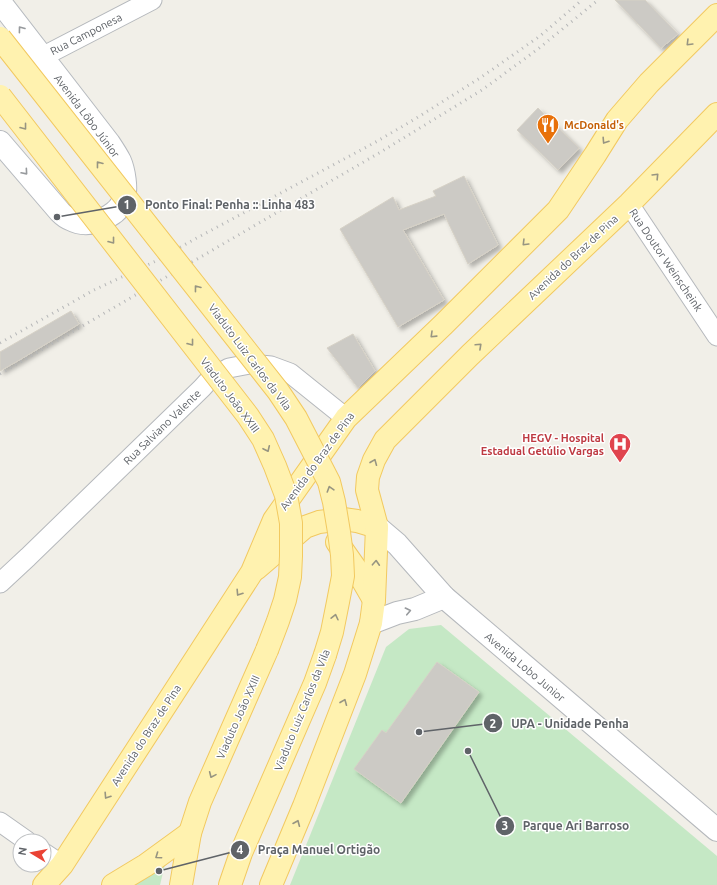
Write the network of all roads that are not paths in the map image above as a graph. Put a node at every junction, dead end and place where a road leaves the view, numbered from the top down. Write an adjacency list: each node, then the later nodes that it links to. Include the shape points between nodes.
1 (152, 0): 5 (street, Rua Camponesa)
2 (0, 2): 5 (street, Avenida Lôbo Júnior, one-way to 2)
3 (717, 15): 11 (main road, Avenida do Braz de Pina, one-way to 11, via 649,83 617,120 558,210)
4 (0, 38): 28 (main road, Viaduto Luiz Carlos da Vila, one-way to 4, bridge, via 241,853 325,655 343,576 334,502 328,482 296,418 278,391)
5 (42, 57): 8 (street, Avenida Lôbo Júnior, one-way to 5, via 60,212 71,220 92,223 101,220 116,211 125,197 125,182 120,162 109,143)
6 (0, 96): 22 (main road, Viaduto João XXIII, one-way to 22, bridge, via 248,416 263,440 286,495 291,523 291,556 285,600 267,650 203,796)
7 (717, 114): 9 (main road, Avenida do Braz de Pina, one-way to 7)
8 (0, 142)
9 (629, 204): 10 (street, Rua Doutor Weinscheink); 13 (main road, Avenida do Braz de Pina, one-way to 9, via 367,490 368,477 385,440 470,355)
10 (717, 336)
11 (346, 418): 14 (main road, Avenida do Braz de Pina, via 274,520); 15 (street, Rua Salviano Valente, via 290,373 271,366 250,364 229,368 211,378)
12 (305, 527): 13 (main road, via 343,519); 14 (main road); 17 (main road, via 320,530 334,539 343,549)
13 (377, 527): 16 (street, Avenida Lobo Junior, via 397,544); 17 (main road, Avenida do Braz de Pina, one-way to 13)
14 (252, 572): 24 (main road, Avenida do Braz de Pina, one-way to 24)
15 (0, 583)
16 (444, 597): 18 (street, one-way to 16); 20 (street, Avenida Lobo Junior)
17 (374, 600): 18 (main road, Avenida do Braz de Pina)
18 (371, 623): 29 (main road, Avenida do Braz de Pina, one-way to 18, via 356,674)
19 (0, 822): 21 (street)
20 (717, 830)
21 (16, 833)
22 (190, 833): 26 (main road, one-way to 26); 27 (main road, Viaduto João XXIII)
23 (52, 858): 24 (street)
24 (62, 865): 25 (main road, Avenida do Braz de Pina)
25 (44, 885)
26 (113, 885)
27 (181, 885)
28 (230, 885)
29 (271, 885)

